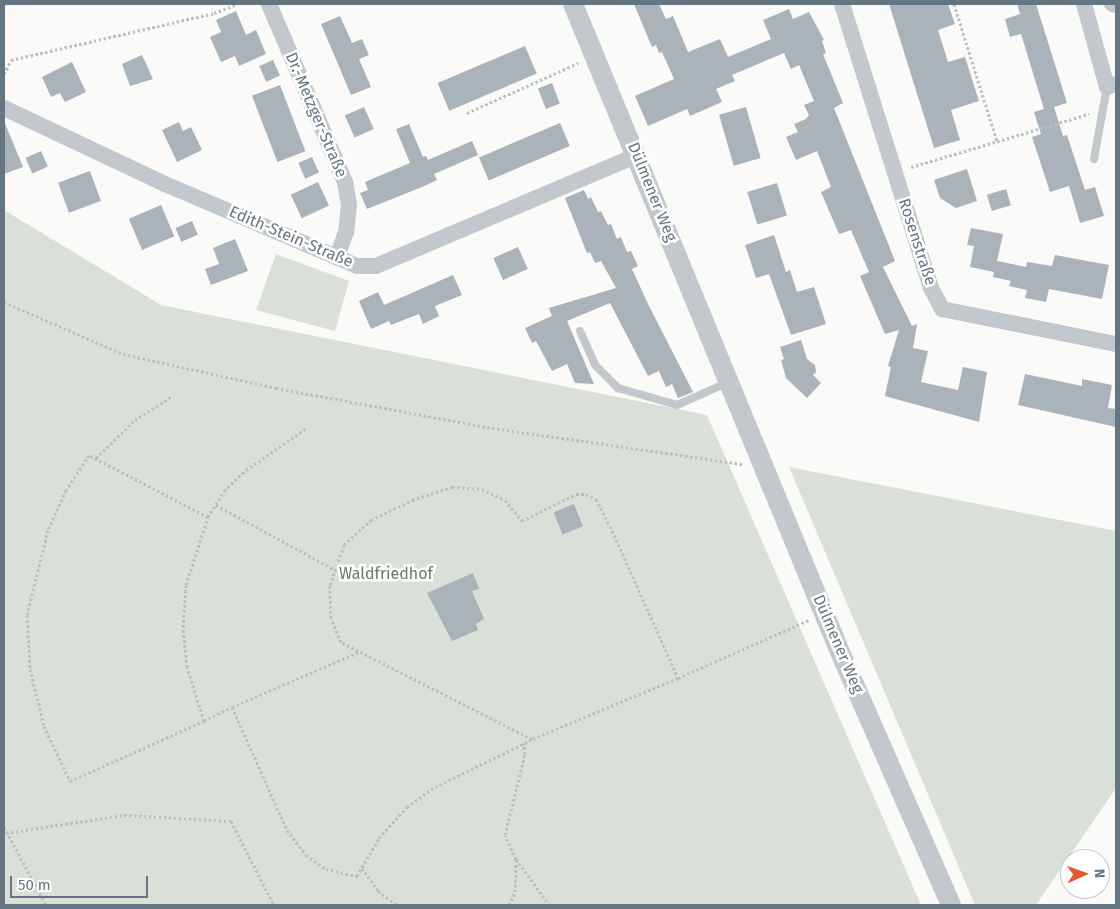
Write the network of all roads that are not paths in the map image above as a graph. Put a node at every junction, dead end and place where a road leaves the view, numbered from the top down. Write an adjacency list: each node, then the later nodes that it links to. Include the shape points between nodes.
1 (269, 4): 11 (street, Dr.-Metzger-Straße, via 345,182 348,205 346,232)
2 (573, 4): 9 (street, Dülmener Weg)
3 (842, 4): 13 (street, Rosenstraße, via 931,288 942,309)
4 (1084, 4): 7 (street)
5 (1112, 4): 6 (street)
6 (1116, 5)
7 (1112, 85): 10 (lane, via 1102,110)
8 (4, 108): 11 (street, Edith-Stein-Straße, via 165,184)
9 (637, 155): 11 (street, Edith-Stein-Straße, via 376,266 357,266); 14 (street, Dülmener Weg)
10 (1094, 158)
11 (336, 257)
12 (580, 330): 14 (lane, via 595,364 618,388 677,405)
13 (1116, 344)
14 (730, 381): 15 (street, Dülmener Weg, via 825,613)
15 (951, 905)

